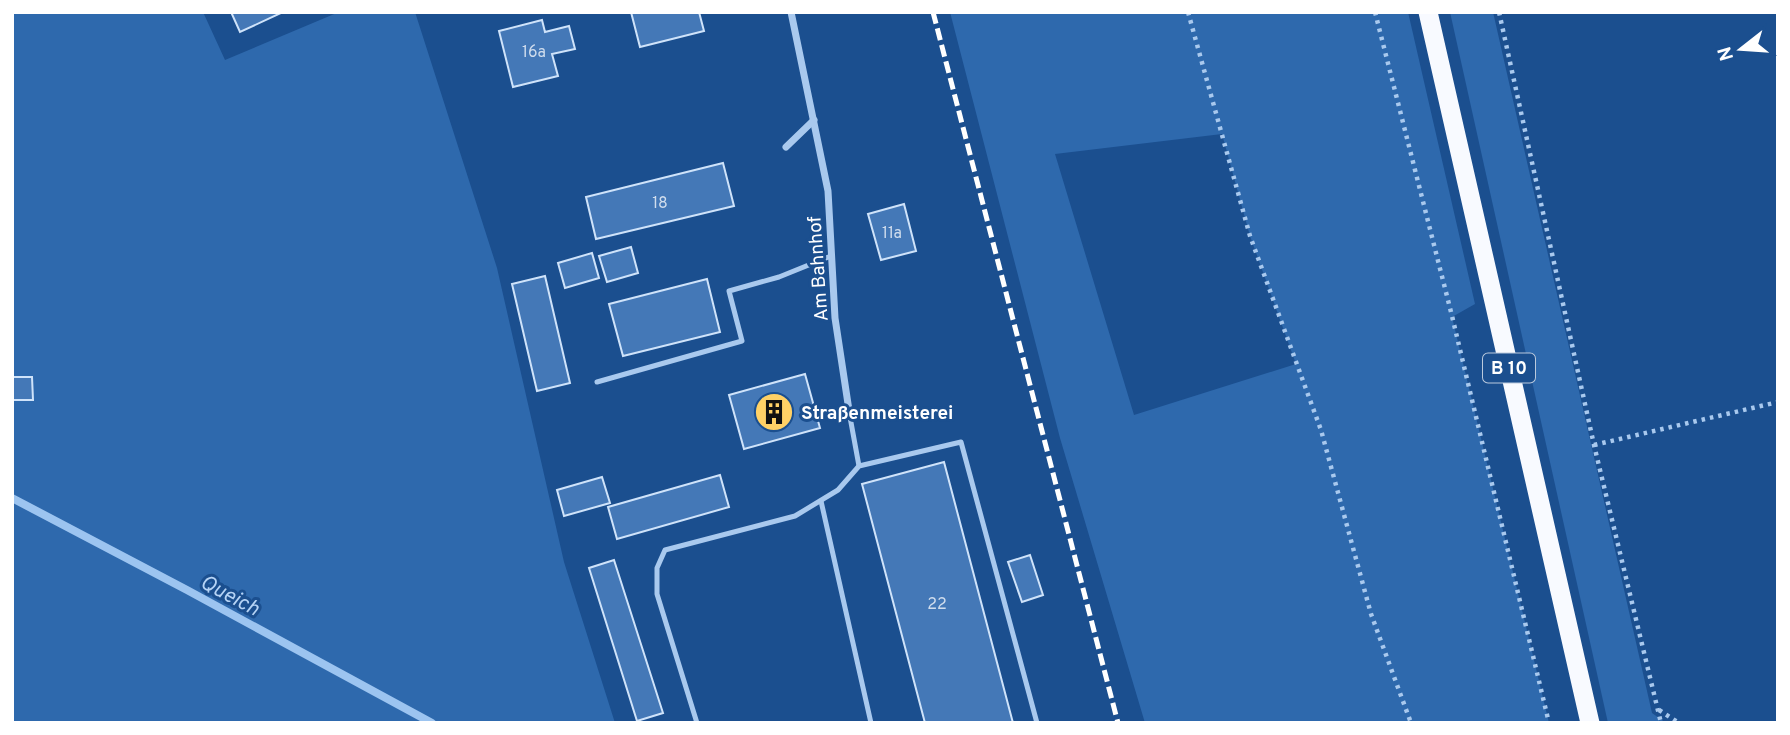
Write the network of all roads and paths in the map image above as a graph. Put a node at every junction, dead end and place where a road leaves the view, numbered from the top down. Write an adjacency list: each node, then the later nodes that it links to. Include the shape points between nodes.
1 (791, 12): 6 (street, Am Bahnhof)
2 (1188, 12): 19 (path, via 1250,236 1321,430 1371,614)
3 (1375, 12): 20 (path)
4 (1428, 12): 21 (highway, B 10)
5 (1499, 12): 12 (path)
6 (814, 120): 7 (street); 8 (street, Am Bahnhof, via 828,191)
7 (786, 147)
8 (831, 256): 9 (lane, via 729,291 742,341); 11 (street, Am Bahnhof)
9 (597, 382)
10 (1778, 402): 12 (path)
11 (850, 417): 13 (lane)
12 (1594, 445): 15 (path)
13 (859, 466): 14 (lane); 18 (lane, via 961,442)
14 (821, 501): 16 (lane, via 795,516 666,551 657,568 657,594); 17 (lane)
15 (1657, 710): 22 (path); 23 (path)
16 (696, 723)
17 (871, 723)
18 (1037, 723)
19 (1411, 723)
20 (1549, 723)
21 (1590, 723)
22 (1661, 723)
23 (1679, 723)

